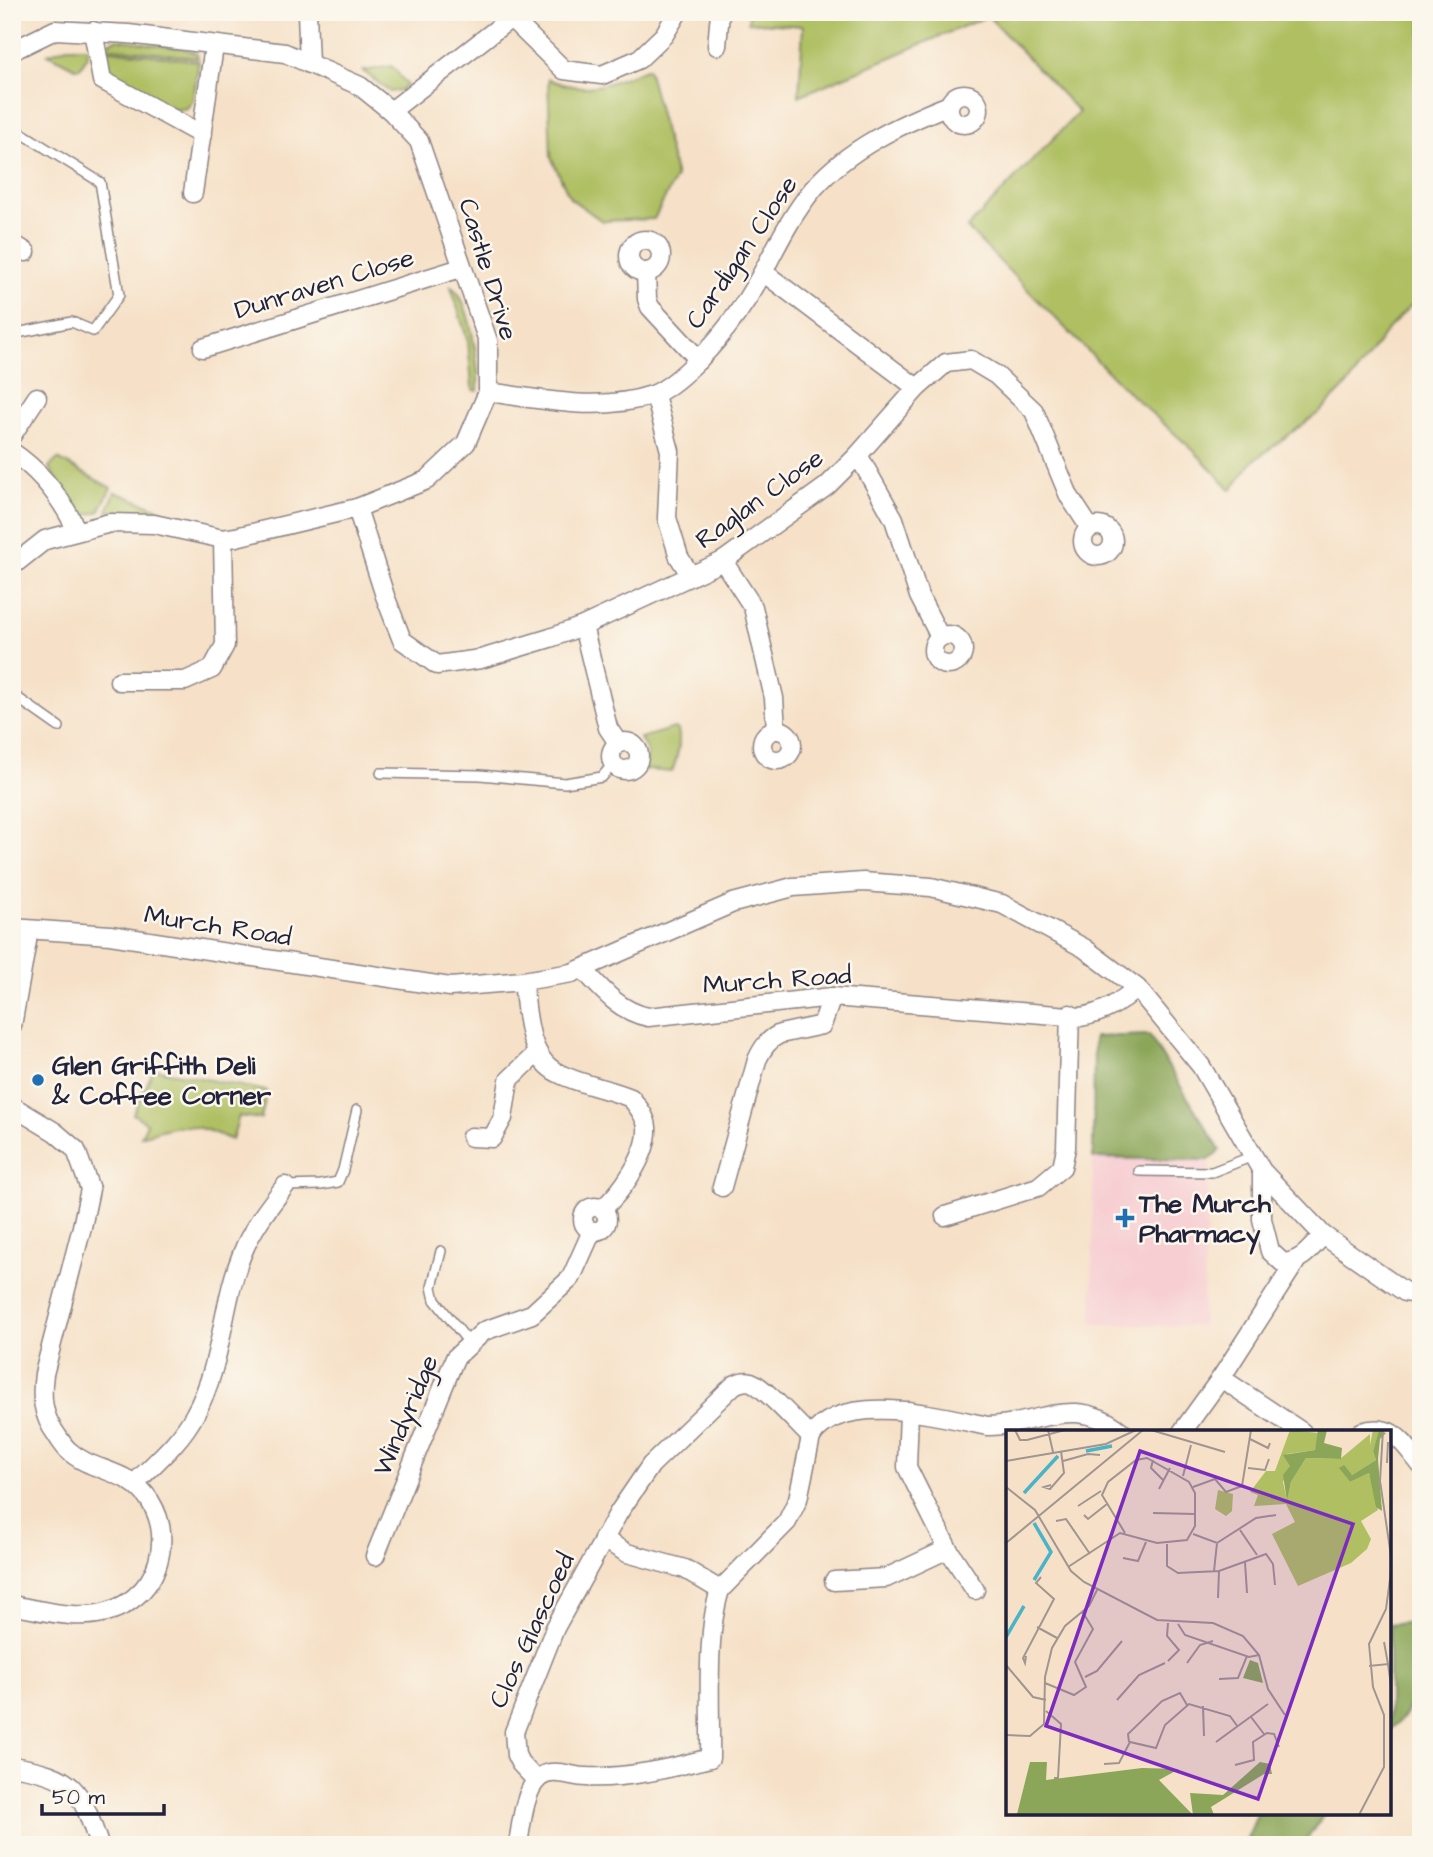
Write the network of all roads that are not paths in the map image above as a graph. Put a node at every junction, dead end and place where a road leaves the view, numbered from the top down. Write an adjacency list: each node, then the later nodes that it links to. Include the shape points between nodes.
1 (307, 12): 8 (street)
2 (678, 12): 10 (street, via 664,35 639,59 602,75 564,70 511,18)
3 (722, 13): 6 (street)
4 (93, 31): 5 (street, Castle Drive); 7 (street, Castle Drive, via 55,30); 12 (street, via 102,80)
5 (214, 46): 8 (street, Castle Drive, via 285,53); 12 (street)
6 (717, 46)
7 (14, 50)
8 (309, 64): 10 (street, Castle Drive, via 360,86)
9 (949, 106): 16 (street, Cardigan Close, via 889,133 834,167 793,216)
10 (391, 111): 14 (street, Castle Drive, via 419,141)
11 (12, 127): 17 (lane, via 100,182 119,295 93,331 72,323)
12 (202, 135): 13 (street)
13 (193, 193)
14 (461, 268): 18 (street, Dunraven Close); 21 (street, Castle Drive, via 488,341)
15 (646, 272): 19 (street, via 650,307)
16 (763, 272): 19 (street, Cardigan Close, via 729,327); 20 (street)
17 (12, 334)
18 (203, 348)
19 (699, 360): 22 (street, Cardigan Close)
20 (917, 388): 26 (street, Raglan Close); 28 (street, Raglan Close, via 946,363 971,360 996,375 1034,411 1069,496)
21 (488, 391): 22 (street, Cardigan Close, via 590,404); 27 (street, Castle Drive, via 467,443 427,480)
22 (655, 395): 33 (street, via 670,451 667,518 679,557)
23 (37, 397): 24 (street)
24 (12, 435)
25 (12, 452): 29 (street, via 44,478)
26 (858, 455): 31 (street, Raglan Close, via 827,486); 35 (street, via 894,519 919,596)
27 (357, 508): 30 (street, Castle Drive); 34 (street, Raglan Close, via 402,640 437,665 481,659)
28 (1090, 528)
29 (77, 531): 30 (street, Castle Drive, via 110,523 154,524); 32 (street, Castle Drive, via 46,540)
30 (223, 539): 36 (street, via 225,645 212,669 185,681)
31 (723, 561): 33 (street, Raglan Close); 39 (street, via 753,607 774,698)
32 (12, 566)
33 (691, 576): 34 (street, Raglan Close)
34 (583, 626): 40 (street, via 608,728)
35 (940, 637)
36 (119, 681)
37 (12, 694): 38 (lane)
38 (60, 727)
39 (776, 730)
40 (618, 743): 41 (street, via 611,753); 41 (street, via 629,741 638,748 640,760 633,769 622,771)
41 (613, 764): 42 (lane, via 601,778 565,783)
42 (381, 772)
43 (21, 929): 45 (street, Murch Road, via 110,935 450,987); 49 (street)
44 (583, 969): 45 (street, Murch Road); 46 (street, via 733,902 793,887 863,883 931,887 1002,904 1084,948); 47 (street, Murch Road, via 611,1000 648,1017)
45 (523, 981): 50 (street)
46 (1137, 988): 48 (street, Murch Road, via 1095,1014); 54 (street, via 1201,1066)
47 (832, 997): 48 (street, Murch Road); 57 (street, via 822,1025 780,1034 761,1051)
48 (1070, 1014): 58 (street, via 1062,1167 1038,1187)
49 (12, 1026)
50 (537, 1053): 53 (street, via 509,1080 503,1118 492,1138); 63 (street, Windyridge, via 557,1073 631,1098 647,1125 646,1138 637,1164 617,1196 602,1209 607,1222 592,1231 571,1278 533,1314 484,1331)
51 (12, 1106): 74 (street, via 76,1150 90,1189 44,1374 44,1412 69,1451)
52 (357, 1110): 56 (lane, via 338,1182)
53 (471, 1137)
54 (1258, 1163): 55 (lane, via 1212,1172); 59 (street); 61 (street, via 1262,1219 1270,1251 1283,1263)
55 (1139, 1171)
56 (285, 1185): 74 (street, via 242,1254 215,1369 194,1417)
57 (722, 1186)
58 (946, 1216)
59 (1323, 1235): 61 (street); 62 (street, via 1405,1292)
60 (441, 1251): 63 (lane, via 432,1287 435,1300)
61 (1295, 1263): 64 (street)
62 (1419, 1294)
63 (470, 1344): 77 (street, Windyridge, via 455,1358)
64 (1221, 1378): 67 (street); 68 (street)
65 (909, 1411): 66 (street, via 988,1426 1038,1416 1091,1415); 72 (street, via 877,1408 849,1414 816,1429); 76 (street, via 907,1467)
66 (1119, 1430)
67 (1183, 1430)
68 (1299, 1430)
69 (1368, 1430): 70 (street)
70 (1385, 1430)
71 (1391, 1431): 73 (street)
72 (811, 1437): 75 (street, Clos Glascoed, via 752,1382 738,1383 651,1465); 79 (street, via 798,1499 787,1522)
73 (1421, 1465)
74 (135, 1483): 81 (street, via 152,1503 162,1539 156,1567 140,1593 110,1612 88,1615 68,1616)
75 (603, 1539): 79 (street, Clos Glascoed, via 627,1553 685,1569); 83 (street, Clos Glascoed, via 555,1628 514,1732 516,1755)
76 (948, 1549): 78 (street, via 886,1578); 80 (street)
77 (375, 1556)
78 (834, 1581)
79 (720, 1590): 83 (street, via 713,1625 710,1758 624,1776 551,1773)
80 (975, 1590)
81 (12, 1605)
82 (12, 1766): 84 (street, via 53,1775 77,1791)
83 (536, 1780): 85 (street)
84 (99, 1845)
85 (518, 1845)

